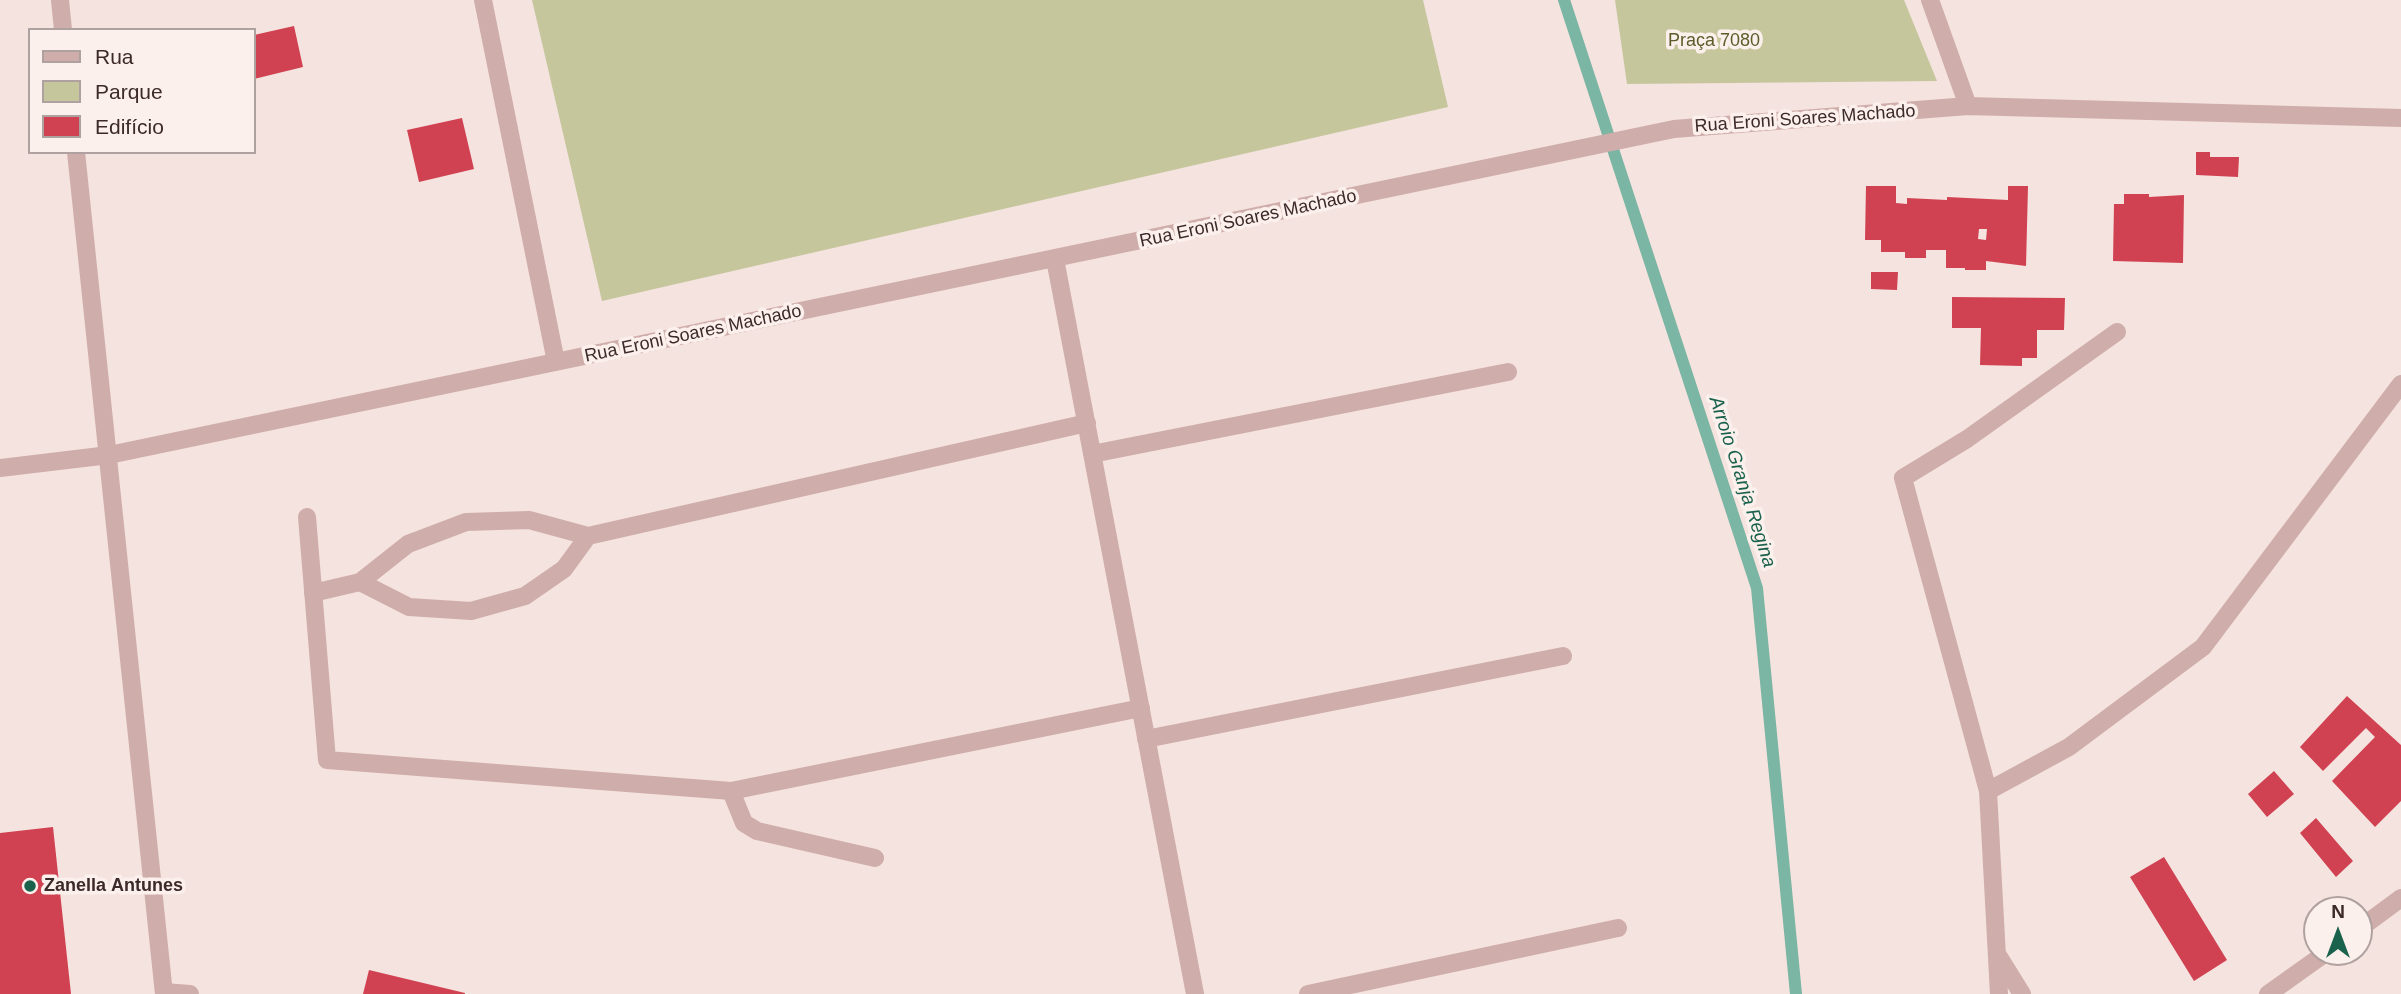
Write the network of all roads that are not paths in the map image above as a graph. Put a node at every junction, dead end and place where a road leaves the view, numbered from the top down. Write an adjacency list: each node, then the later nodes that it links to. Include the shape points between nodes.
1 (60, 0): 4 (street)
2 (483, 0): 10 (street)
3 (1930, 0): 5 (street)
4 (63, 28)
5 (1968, 106): 6 (street, Rua Eroni Soares Machado); 8 (street, Rua Eroni Soares Machado, via 1674,129)
6 (2401, 118)
7 (76, 154): 15 (street)
8 (1055, 260): 10 (street, Rua Eroni Soares Machado); 13 (street)
9 (2118, 332): 25 (street, via 1967,439 1903,478)
10 (556, 362): 15 (street, Rua Eroni Soares Machado)
11 (1507, 372): 14 (street)
12 (2401, 384): 25 (street, via 2203,647 2069,747)
13 (1087, 423): 14 (street); 18 (street)
14 (1092, 454): 22 (street)
15 (109, 455): 16 (street, Rua Eroni Soares Machado); 32 (street)
16 (0, 468)
17 (307, 517): 20 (street)
18 (588, 536): 19 (street, via 529,520 466,522 408,544); 19 (street, via 564,569 525,596 471,611 409,607)
19 (360, 582): 20 (street)
20 (313, 593): 24 (street, via 327,760)
21 (1563, 656): 23 (street)
22 (1141, 708): 23 (street); 24 (street)
23 (1146, 739): 34 (street)
24 (731, 791): 26 (street, via 744,823 758,831)
25 (1988, 791): 30 (street)
26 (875, 858)
27 (2401, 898): 28 (street)
28 (2373, 919)
29 (1618, 928): 35 (street)
30 (1998, 957): 36 (street); 37 (street)
31 (2307, 966): 38 (street)
32 (164, 993): 33 (street)
33 (190, 994)
34 (1195, 994)
35 (1308, 994)
36 (1998, 994)
37 (2022, 994)
38 (2268, 994)

